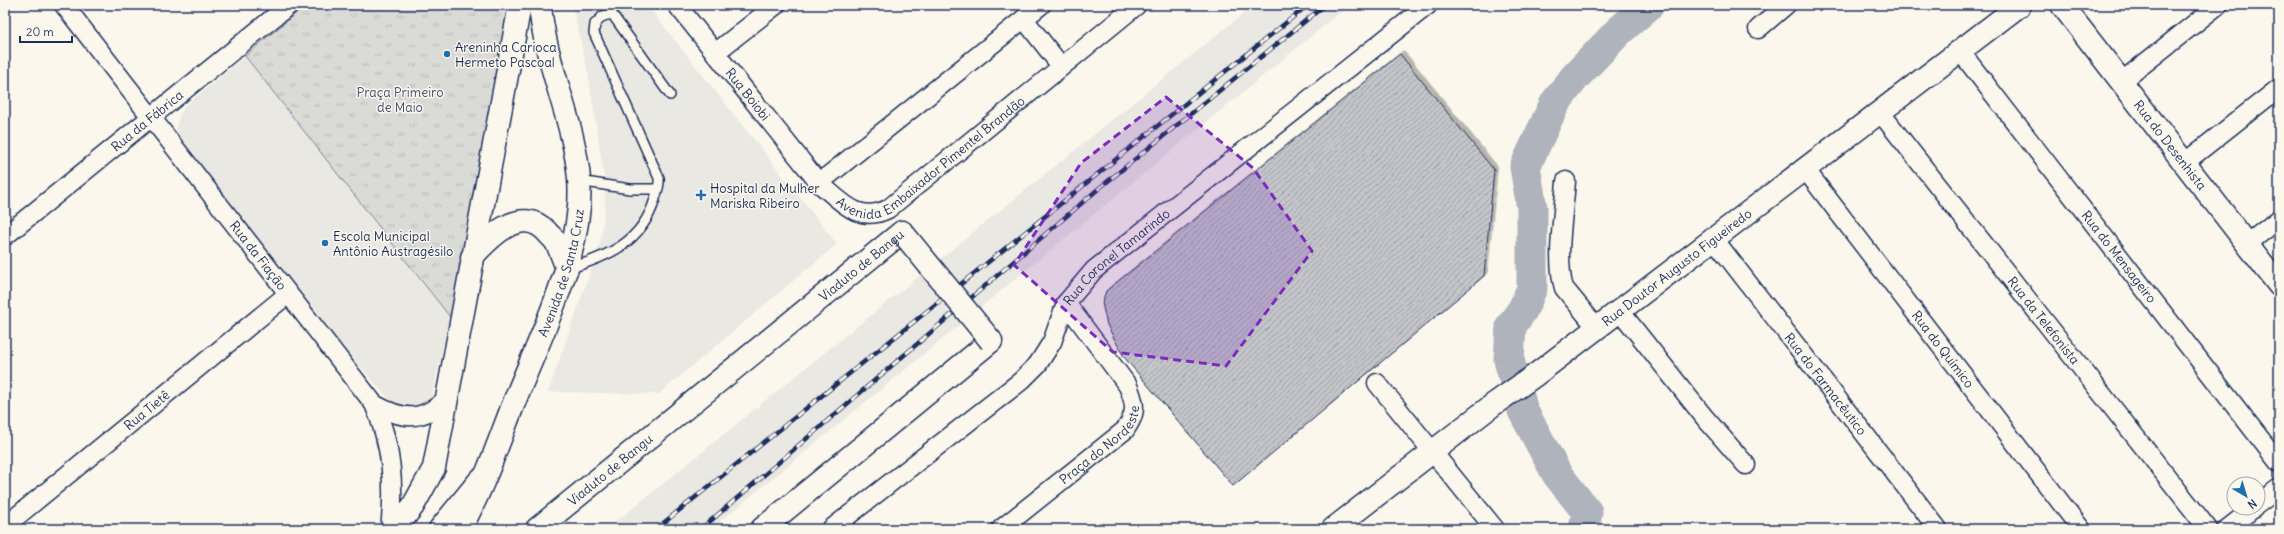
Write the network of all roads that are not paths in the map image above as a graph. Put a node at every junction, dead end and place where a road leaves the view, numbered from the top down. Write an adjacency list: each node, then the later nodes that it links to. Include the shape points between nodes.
1 (64, 5): 23 (street, Rua da Fiação)
2 (289, 5): 23 (street, Rua da Fábrica)
3 (520, 5): 34 (street)
4 (540, 5): 26 (street, Avenida de Santa Cruz, via 542,31 576,150)
5 (677, 5): 17 (street, Rua Boiobi)
6 (776, 5): 17 (street)
7 (1041, 5): 14 (street, Avenida Embaixador Pimentel Brandão)
8 (1137, 5): 18 (street, Avenida Embaixador Pimentel Brandão)
9 (1428, 5): 38 (street, Rua Coronel Tamarindo, via 1094,270)
10 (1786, 5): 15 (street)
11 (2062, 5): 19 (street, Rua do Desenhista)
12 (2218, 5): 19 (street)
13 (2009, 8): 16 (street, Rua Doutor Augusto Figueiredo)
14 (1024, 19): 18 (street); 28 (street, Avenida Embaixador Pimentel Brandão)
15 (1758, 30)
16 (1960, 51): 22 (street, Rua Doutor Augusto Figueiredo); 45 (street, Rua do Mensageiro)
17 (715, 53): 28 (street, Rua Boiobi)
18 (1061, 66): 28 (street, Avenida Embaixador Pimentel Brandão, via 888,209 877,215 863,214 851,209)
19 (2121, 82): 24 (street, Rua do Desenhista)
20 (2279, 88): 24 (street)
21 (670, 95): 29 (lane, via 612,14 603,16 595,24 594,33 659,178 660,184)
22 (1880, 112): 25 (street, Rua Doutor Augusto Figueiredo); 64 (street, Rua da Telefonista)
23 (153, 117): 31 (street, Rua da Fábrica); 37 (street, Rua da Fiação)
24 (2184, 163): 33 (street, Rua do Desenhista)
25 (1805, 169): 32 (street, Rua Doutor Augusto Figueiredo); 63 (street, Rua do Químico)
26 (579, 181): 29 (lane, via 630,189); 35 (street, Avenida de Santa Cruz, via 579,206)
27 (1566, 181): 40 (street, via 1561,246 1562,280 1564,288)
28 (819, 183)
29 (657, 189): 35 (lane, via 651,211 630,240 602,258)
30 (2279, 220): 33 (street)
31 (5, 236)
32 (1714, 239): 39 (street, Rua Doutor Augusto Figueiredo); 62 (street, Rua do Farmacêutico)
33 (2247, 244): 36 (street, Rua do Desenhista)
34 (472, 257): 35 (street, via 500,229 514,222 529,221 542,227 556,242); 42 (street)
35 (567, 269): 47 (street, Avenida de Santa Cruz)
36 (2279, 285)
37 (288, 294): 43 (street, Rua da Fiação); 51 (street, Rua Tietê)
38 (1066, 303): 58 (street, Rua Coronel Tamarindo, via 1052,342 1038,364 1021,381); 59 (street, Praça do Nordeste, via 1128,386 1134,401 1134,418 1125,430)
39 (1620, 311): 40 (street, Rua Doutor Augusto Figueiredo); 46 (street)
40 (1597, 328): 44 (street, Rua Doutor Augusto Figueiredo)
41 (1377, 383): 44 (street)
42 (448, 396): 43 (street, via 438,408 424,415 405,417 392,414); 53 (street, via 434,468 413,506)
43 (374, 404): 52 (street, Rua da Fiação, via 384,428 390,454 393,481)
44 (1433, 451): 60 (street, Rua Doutor Augusto Figueiredo); 61 (street)
45 (2279, 463)
46 (1746, 465)
47 (487, 472): 54 (street); 55 (street, Avenida de Santa Cruz)
48 (2279, 488): 49 (street)
49 (2266, 498)
50 (2244, 516): 65 (street)
51 (5, 526)
52 (390, 529)
53 (395, 529)
54 (440, 529)
55 (460, 529)
56 (537, 529): 57 (street, Viaduto de Bangu, bridge, via 902,232 991,341)
57 (762, 529)
58 (831, 529)
59 (1001, 529)
60 (1333, 529)
61 (1495, 529)
62 (1938, 529)
63 (2081, 529)
64 (2208, 529)
65 (2227, 529)

